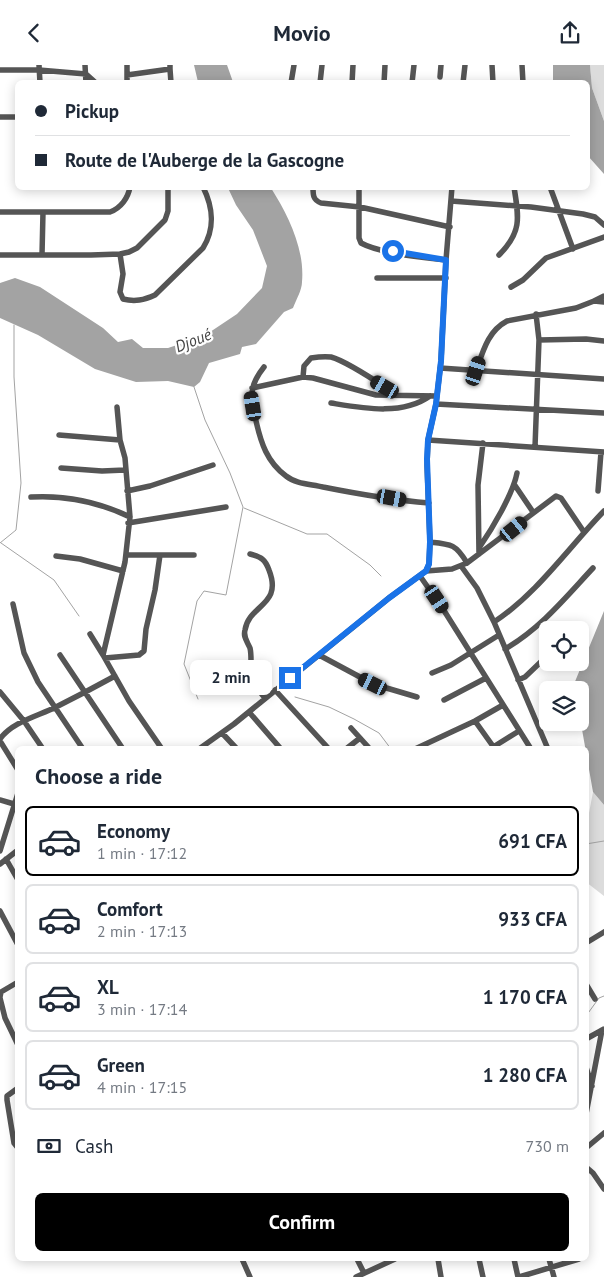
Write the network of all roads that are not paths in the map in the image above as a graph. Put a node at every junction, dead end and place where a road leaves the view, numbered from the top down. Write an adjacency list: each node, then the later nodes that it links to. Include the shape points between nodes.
1 (86, 65): 15 (street)
2 (127, 65): 16 (street)
3 (294, 65): 22 (street)
4 (322, 65): 23 (street)
5 (353, 65): 24 (street)
6 (385, 65): 25 (street)
7 (414, 65): 26 (street)
8 (441, 65): 17 (street)
9 (465, 65): 27 (street)
10 (492, 65): 28 (street)
11 (522, 65): 29 (street)
12 (170, 67): 16 (street); 21 (street)
13 (39, 68): 14 (street); 15 (street)
14 (0, 70)
15 (86, 74): 18 (street); 19 (street)
16 (127, 75): 20 (street)
17 (440, 77)
18 (86, 80)
19 (93, 80)
20 (127, 80)
21 (171, 80)
22 (292, 80)
23 (320, 80)
24 (352, 80)
25 (384, 80)
26 (412, 80)
27 (463, 80)
28 (493, 80)
29 (523, 80)
30 (0, 117): 31 (street)
31 (15, 117)
32 (130, 190): 45 (street, via 124,203 110,212)
33 (168, 190): 50 (street, via 165,220 137,248)
34 (204, 190): 50 (street, via 211,211 208,240 156,295 131,301 123,299 120,292 123,274)
35 (314, 190): 41 (street, via 313,197 321,203)
36 (360, 190): 41 (street)
37 (452, 190): 40 (street)
38 (514, 190): 42 (street)
39 (551, 190): 43 (street)
40 (451, 201): 42 (street); 47 (street)
41 (360, 207): 47 (street); 54 (street, via 360,243)
42 (517, 207): 43 (street); 53 (street, via 515,235)
43 (558, 211): 46 (street, via 595,217); 49 (street)
44 (0, 212): 45 (street)
45 (43, 212): 52 (street)
46 (604, 225)
47 (450, 227): 54 (street)
48 (604, 237): 49 (street)
49 (573, 249): 57 (street, via 544,260)
50 (120, 254): 52 (street)
51 (0, 255): 52 (street)
52 (42, 255)
53 (499, 255)
54 (446, 260): 56 (street)
55 (377, 278): 56 (street)
56 (446, 279): 65 (street)
57 (511, 287)
58 (604, 296): 59 (street)
59 (594, 301): 60 (street); 61 (street, via 576,308)
60 (604, 302)
61 (536, 314): 62 (street); 66 (street, via 498,326 485,345)
62 (539, 340): 63 (street); 67 (street)
63 (604, 341)
64 (264, 367): 70 (street)
65 (440, 368): 66 (street); 72 (street)
66 (476, 371): 67 (street)
67 (537, 374): 69 (street); 76 (street)
68 (303, 377): 70 (street); 71 (street, via 368,394); 71 (street, via 306,361 320,356 331,357)
69 (604, 379)
70 (252, 389): 92 (street, via 265,453 285,476 293,481)
71 (399, 396): 72 (street)
72 (433, 396): 73 (street, via 412,404 382,409); 74 (street)
73 (332, 403)
74 (436, 404): 76 (street); 80 (street)
75 (117, 407): 79 (street)
76 (537, 410): 77 (street); 82 (street)
77 (604, 413)
78 (59, 435): 79 (street)
79 (120, 440): 86 (street)
80 (428, 440): 81 (street); 92 (street)
81 (483, 443): 82 (street); 99 (street, via 478,485)
82 (535, 447): 83 (street)
83 (603, 452): 90 (street)
84 (213, 465): 89 (street)
85 (61, 468): 86 (street)
86 (125, 470): 89 (street)
87 (517, 473): 88 (street)
88 (514, 484): 95 (street); 99 (street)
89 (127, 491): 96 (street)
90 (598, 491)
91 (31, 497): 96 (street, via 51,496 103,506)
92 (429, 503): 98 (street)
93 (226, 507): 96 (street)
94 (604, 511): 97 (street)
95 (534, 513): 97 (street, via 552,498 560,496); 99 (street)
96 (129, 520): 100 (street)
97 (584, 532): 112 (street, via 526,596)
98 (430, 542): 105 (street, via 450,544 457,548); 109 (street)
99 (479, 551): 105 (street)
100 (126, 555): 101 (street); 108 (street)
101 (160, 555): 102 (street); 119 (street, via 144,651 140,655)
102 (194, 555)
103 (250, 555): 129 (street, via 264,559 273,580 269,597 244,630 251,653 252,676)
104 (56, 556): 108 (street)
105 (467, 563): 106 (street)
106 (461, 566): 109 (street); 112 (street, via 478,588)
107 (593, 568): 115 (street, via 544,621)
108 (123, 571): 119 (street)
109 (426, 571): 110 (street)
110 (420, 576): 116 (street); 118 (street)
111 (13, 603): 132 (street, via 24,653)
112 (494, 622): 114 (street)
113 (90, 634): 119 (street)
114 (500, 635): 115 (street); 116 (street)
115 (505, 649): 124 (street)
116 (470, 653): 121 (street); 123 (street)
117 (60, 655): 127 (street)
118 (319, 655): 125 (street); 128 (street, via 373,684)
119 (104, 657): 122 (street)
120 (539, 664): 124 (street)
121 (432, 673)
122 (115, 676): 127 (street); 144 (street)
123 (486, 678): 130 (street); 131 (street)
124 (518, 680): 155 (street)
125 (275, 690): 129 (street); 148 (street)
126 (0, 692): 134 (street)
127 (84, 692): 132 (street); 143 (street)
128 (417, 697)
129 (265, 698): 133 (street)
130 (444, 700)
131 (503, 705): 135 (street); 137 (street)
132 (55, 707): 134 (street); 142 (street)
133 (249, 712): 138 (street); 147 (street)
134 (24, 721): 140 (street); 141 (street)
135 (475, 721): 151 (street); 152 (street)
136 (351, 728): 139 (street)
137 (519, 731): 153 (street); 154 (street)
138 (222, 733): 145 (street); 146 (street)
139 (360, 738): 149 (street); 150 (street)
140 (0, 740): 156 (street)
141 (41, 746)
142 (81, 746)
143 (121, 746)
144 (160, 746)
145 (203, 746)
146 (235, 746)
147 (278, 746)
148 (326, 746)
149 (350, 746)
150 (367, 746)
151 (421, 746)
152 (492, 746)
153 (496, 746)
154 (529, 746)
155 (547, 746)
156 (15, 764)
157 (0, 800): 158 (street)
158 (14, 804): 159 (street)
159 (0, 851)
160 (15, 852): 161 (street)
161 (6, 859): 162 (street); 163 (street)
162 (0, 864)
163 (15, 874)
164 (0, 911): 166 (street)
165 (604, 933): 167 (street)
166 (15, 939)
167 (589, 941)
168 (15, 984): 170 (street, via 1,992)
169 (589, 989): 171 (street)
170 (0, 997): 174 (street)
171 (595, 999)
172 (603, 1030): 173 (street); 176 (street)
173 (589, 1037)
174 (15, 1039)
175 (589, 1078): 176 (street)
176 (592, 1088): 178 (street)
177 (15, 1090): 180 (street, via 7,1096 7,1100)
178 (589, 1101)
179 (604, 1133): 181 (street)
180 (15, 1144)
181 (589, 1146)
182 (589, 1169): 183 (street)
183 (604, 1189)
184 (243, 1261): 194 (street)
185 (358, 1261): 193 (street)
186 (391, 1261): 193 (street)
187 (438, 1261): 196 (street)
188 (479, 1261): 197 (street)
189 (514, 1261): 198 (street)
190 (550, 1261): 192 (street)
191 (572, 1261): 192 (street)
192 (551, 1267): 198 (street); 199 (street)
193 (364, 1273): 195 (street)
194 (250, 1277)
195 (356, 1277)
196 (442, 1277)
197 (483, 1277)
198 (518, 1277)
199 (554, 1277)

